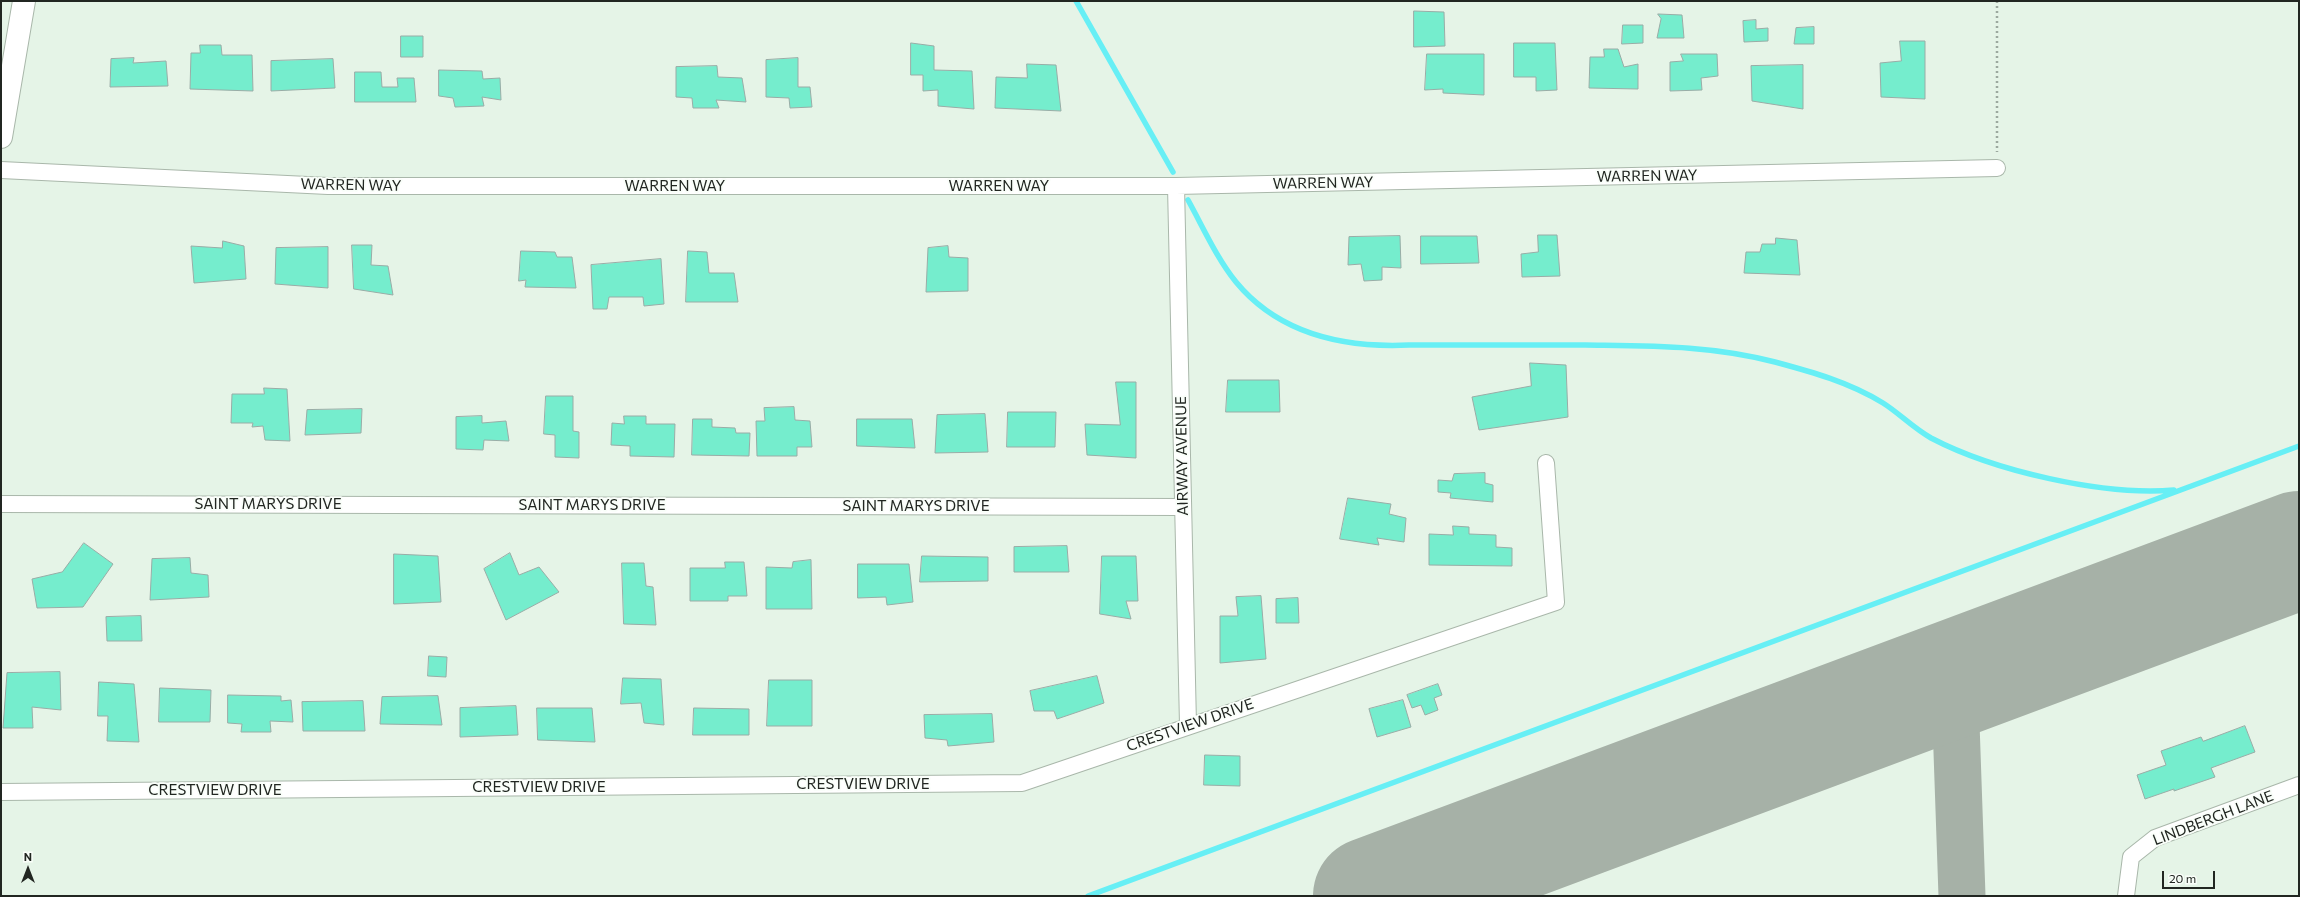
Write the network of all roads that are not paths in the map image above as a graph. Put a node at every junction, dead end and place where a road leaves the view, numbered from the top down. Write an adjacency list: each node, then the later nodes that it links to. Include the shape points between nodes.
1 (24, 1): 2 (main road)
2 (1, 137)
3 (1998, 168): 5 (street, WARREN WAY)
4 (1, 170): 5 (street, WARREN WAY, via 328,186)
5 (1176, 186): 8 (street, AIRWAY AVENUE)
6 (1546, 463): 9 (street, CRESTVIEW DRIVE, via 1556,602)
7 (1, 504): 8 (street, SAINT MARYS DRIVE)
8 (1183, 507): 9 (street, AIRWAY AVENUE)
9 (1188, 725): 11 (street, CRESTVIEW DRIVE, via 1022,783)
10 (2299, 786): 12 (street, LINDBERGH LANE, via 2155,838 2131,857)
11 (1, 792)
12 (2126, 896)

